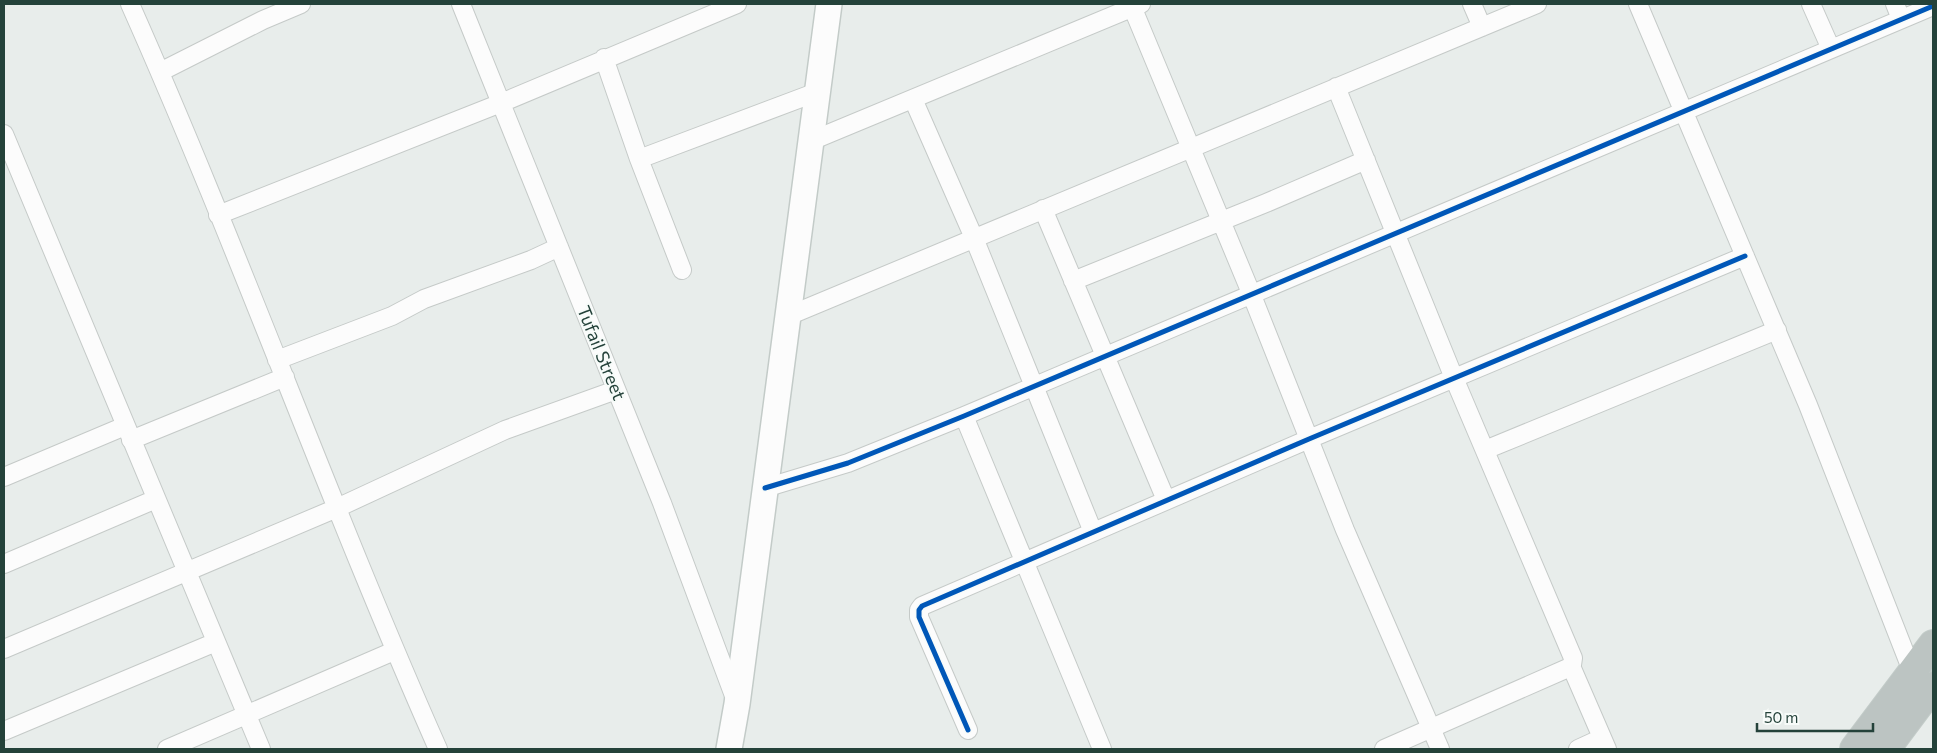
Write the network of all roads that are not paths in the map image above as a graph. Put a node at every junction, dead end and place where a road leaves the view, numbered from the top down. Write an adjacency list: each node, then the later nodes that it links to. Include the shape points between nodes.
1 (130, 4): 16 (street)
2 (301, 4): 16 (street)
3 (461, 4): 20 (street, Tufail Street)
4 (737, 4): 15 (street)
5 (829, 4): 18 (main road)
6 (1472, 4): 13 (street)
7 (1536, 4): 13 (street)
8 (1638, 4): 21 (street)
9 (1811, 4): 14 (street)
10 (1135, 5): 19 (street); 24 (street)
11 (1933, 6): 12 (street)
12 (1898, 11): 14 (street)
13 (1482, 27): 17 (street)
14 (1831, 49): 21 (street)
15 (604, 58): 20 (street); 25 (street)
16 (160, 72): 28 (street)
17 (1336, 87): 24 (street); 26 (street)
18 (817, 92): 23 (main road); 25 (street)
19 (913, 99): 23 (street); 31 (street)
20 (501, 103): 28 (street); 32 (street, Tufail Street)
21 (1683, 112): 30 (street); 33 (street)
22 (4, 134): 46 (street)
23 (810, 141): 37 (main road)
24 (1190, 148): 27 (street); 29 (street)
25 (639, 159): 34 (street)
26 (1366, 160): 29 (street); 30 (street)
27 (1043, 209): 31 (street); 35 (street)
28 (218, 215): 40 (street)
29 (1221, 220): 35 (street); 36 (street)
30 (1396, 232): 36 (street); 42 (street)
31 (974, 238): 37 (street); 43 (street)
32 (559, 247): 40 (street); 44 (street, Tufail Street)
33 (1745, 256): 38 (street); 42 (street)
34 (682, 270)
35 (1074, 281): 39 (street)
36 (1251, 293): 39 (street); 47 (street)
37 (788, 316): 50 (main road)
38 (1777, 330): 48 (street); 63 (street)
39 (1105, 356): 43 (street); 52 (street)
40 (277, 360): 41 (street)
41 (285, 377): 46 (street); 53 (street)
42 (1454, 378): 47 (street); 48 (street)
43 (1034, 386): 45 (street); 54 (street)
44 (616, 390): 53 (street, via 505,430); 64 (street, Tufail Street)
45 (964, 416): 50 (street, via 848,463); 55 (street)
46 (128, 433): 49 (street); 51 (street)
47 (1309, 439): 52 (street); 66 (street, via 1345,530)
48 (1485, 450): 62 (street, via 1573,656)
49 (4, 477)
50 (765, 488): 64 (main road)
51 (156, 499): 56 (street); 57 (street)
52 (1166, 500): 54 (street)
53 (337, 508): 57 (street); 61 (street)
54 (1093, 532): 55 (street)
55 (1024, 561): 67 (street, via 919,610 919,617); 74 (street)
56 (4, 564)
57 (187, 573): 58 (street); 60 (street)
58 (216, 642): 65 (street); 68 (street)
59 (1933, 644): 63 (highway)
60 (4, 649)
61 (394, 651): 65 (street); 72 (street)
62 (1571, 666): 66 (street); 69 (street)
63 (1926, 681): 78 (highway); 79 (highway)
64 (737, 704): 73 (main road)
65 (247, 716): 70 (street); 71 (street)
66 (1432, 728): 75 (street); 76 (street)
67 (968, 730)
68 (4, 731)
69 (1604, 743): 77 (street)
70 (171, 749)
71 (261, 749)
72 (438, 749)
73 (729, 749)
74 (1102, 749)
75 (1384, 749)
76 (1440, 749)
77 (1578, 749)
78 (1854, 749)
79 (1886, 749)

